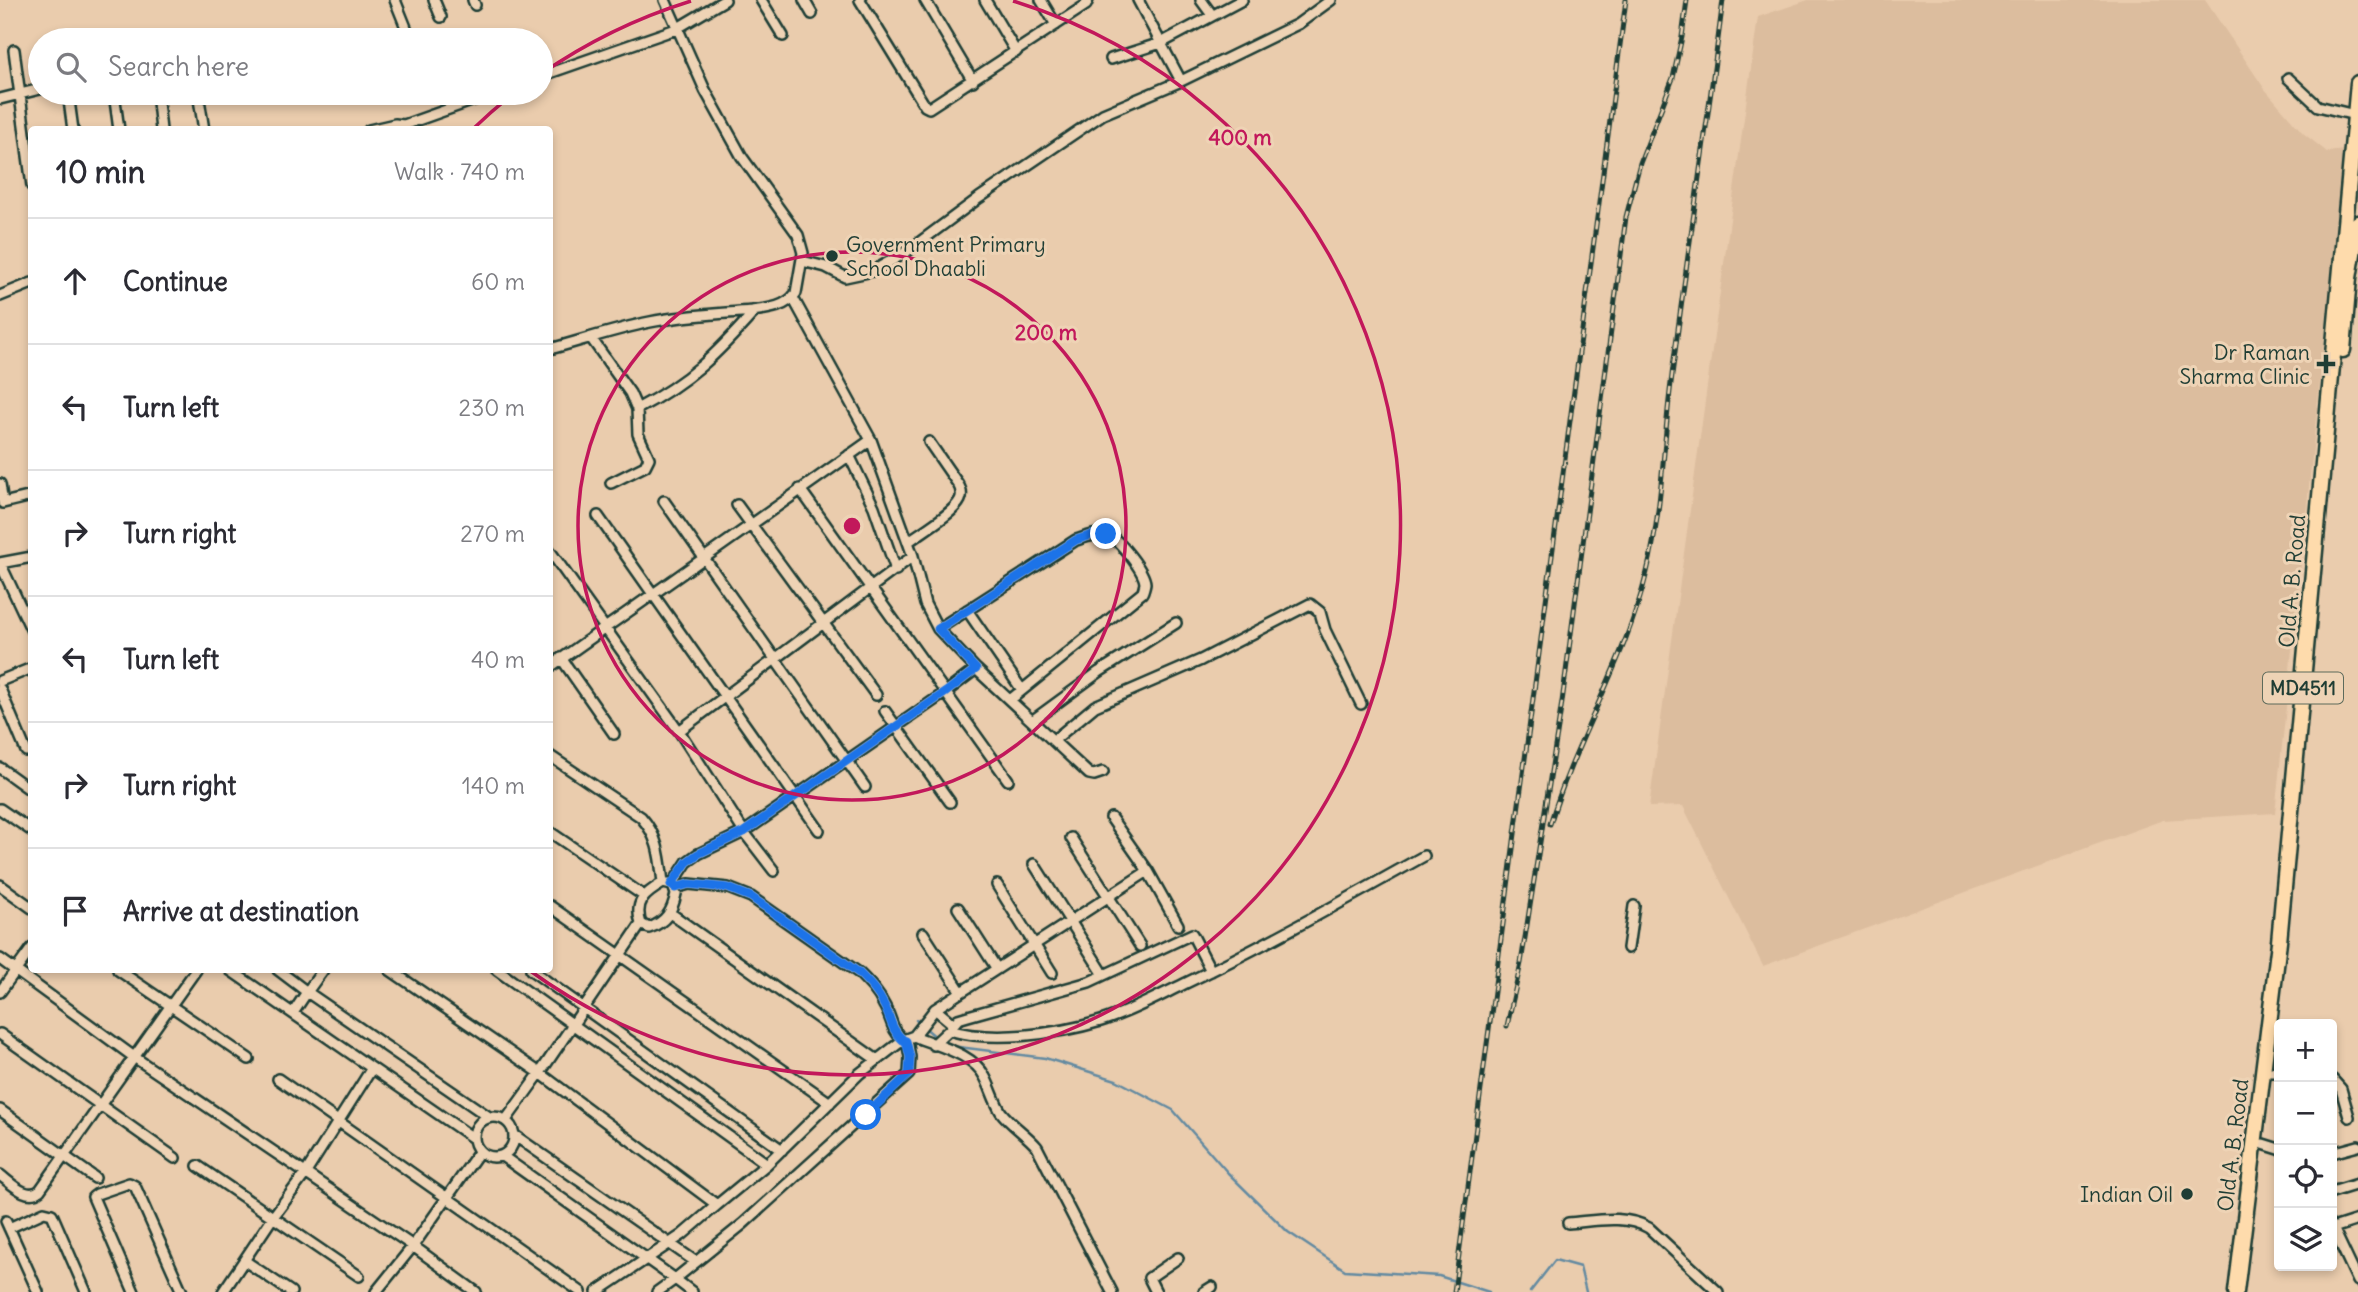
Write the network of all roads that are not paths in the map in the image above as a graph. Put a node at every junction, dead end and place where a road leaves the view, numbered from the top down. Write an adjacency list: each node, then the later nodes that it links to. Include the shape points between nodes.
1 (395, 0): 20 (street)
2 (434, 0): 18 (street)
3 (665, 0): 21 (street)
4 (725, 0): 21 (street)
5 (761, 0): 22 (street)
6 (804, 0): 16 (street)
7 (860, 0): 29 (street, via 925,106 932,108)
8 (925, 0): 29 (street)
9 (985, 0): 25 (street)
10 (1041, 0): 19 (street)
11 (1088, 0): 19 (street)
12 (1138, 0): 23 (street)
13 (1202, 0): 17 (street)
14 (1242, 0): 17 (street)
15 (1331, 0): 30 (street, via 1298,24)
16 (812, 14)
17 (1212, 15): 23 (street)
18 (441, 17)
19 (1056, 25): 25 (street)
20 (406, 28)
21 (676, 29): 27 (street); 50 (street, via 742,157 799,235)
22 (783, 36)
23 (1161, 43): 26 (street); 30 (street)
24 (13, 50): 33 (street)
25 (1016, 52): 29 (street)
26 (1111, 59)
27 (553, 72)
28 (2288, 78): 40 (street, via 2318,106)
29 (973, 81)
30 (1181, 81): 50 (street, via 1104,114 873,271 845,277)
31 (2358, 83): 40 (main road, Old A. B. Road / MD4511)
32 (28, 92): 33 (street)
33 (21, 93): 34 (street); 47 (street)
34 (0, 99)
35 (70, 105): 41 (street)
36 (116, 105): 42 (street)
37 (158, 105): 43 (street)
38 (200, 105): 44 (street)
39 (460, 105): 46 (street)
40 (2355, 115): 48 (main road, Old A. B. Road / MD4511)
41 (72, 126)
42 (118, 126)
43 (160, 126)
44 (203, 126)
45 (386, 126): 46 (street)
46 (407, 126)
47 (28, 152)
48 (2353, 190): 234 (main road, Old A. B. Road / MD4511, via 2279,942)
49 (2358, 223): 55 (main road, Old A. B. Road / MD4511, via 2349,278)
50 (802, 261): 53 (street)
51 (28, 286): 52 (street)
52 (0, 296)
53 (793, 298): 54 (street); 59 (street)
54 (755, 311): 56 (street, via 681,317); 58 (street, via 713,357 669,392)
55 (2352, 318): 164 (main road, Old A. B. Road / MD4511, via 2332,452)
56 (592, 338): 57 (street); 58 (street)
57 (553, 348)
58 (637, 409): 62 (street, via 636,424 648,463)
59 (871, 440): 61 (street); 70 (street)
60 (929, 442): 70 (street, via 958,484 961,498)
61 (849, 455): 64 (street); 76 (street)
62 (611, 483)
63 (0, 484): 65 (street, via 3,503)
64 (800, 489): 69 (street); 77 (street)
65 (28, 497)
66 (664, 500): 74 (street)
67 (737, 505): 69 (street)
68 (598, 516): 78 (street)
69 (751, 525): 74 (street); 81 (street)
70 (908, 542): 72 (street)
71 (553, 555): 83 (street)
72 (913, 556): 76 (street); 84 (street, via 925,604)
73 (28, 558): 75 (street)
74 (705, 558): 78 (street); 86 (street)
75 (0, 563): 80 (street)
76 (896, 569): 77 (street)
77 (872, 588): 81 (street); 92 (street)
78 (653, 594): 83 (street); 94 (street)
79 (967, 610): 84 (street); 91 (street); 91 (street, via 1076,540 1092,535 1115,538 1141,570 1142,593)
80 (28, 622)
81 (824, 623): 86 (street); 93 (street)
82 (1176, 623): 98 (street, via 1099,671)
83 (605, 626): 85 (street); 100 (street)
84 (938, 629): 87 (street)
85 (554, 661): 101 (street)
86 (775, 661): 94 (street); 105 (street)
87 (976, 669): 92 (street); 95 (street)
88 (28, 670): 89 (street)
89 (0, 681)
90 (0, 689): 103 (street)
91 (1022, 690): 95 (street)
92 (946, 692): 99 (street); 108 (street)
93 (876, 695)
94 (724, 697): 100 (street); 111 (street)
95 (1010, 700): 98 (street)
96 (1361, 704): 102 (street, via 1320,612 1310,604 1201,660 1095,706)
97 (885, 711): 99 (street)
98 (1032, 721): 102 (street)
99 (896, 726): 105 (street); 112 (street)
100 (679, 731): 117 (street)
101 (614, 734)
102 (1054, 740): 107 (street, via 1089,774)
103 (26, 751)
104 (553, 758): 125 (street, via 646,822)
105 (845, 762): 109 (street); 111 (street)
106 (0, 768): 110 (street)
107 (1103, 772)
108 (1008, 780)
109 (865, 787)
110 (28, 788)
111 (796, 797): 116 (street); 117 (street)
112 (950, 802)
113 (0, 809): 115 (street)
114 (1111, 818): 123 (street)
115 (28, 828)
116 (819, 830)
117 (744, 832): 122 (street); 125 (street, via 698,854)
118 (553, 834): 127 (street)
119 (1071, 838): 128 (street)
120 (1424, 856): 147 (street)
121 (1034, 863): 134 (street)
122 (774, 871)
123 (1148, 871): 128 (street); 136 (street)
124 (0, 885): 129 (street)
125 (670, 885): 127 (street); 133 (street, via 676,894); 168 (street, via 728,888 751,897 859,973 886,1008 894,1033)
126 (997, 885): 138 (street)
127 (644, 896): 135 (street, via 638,913)
128 (1108, 896): 134 (street); 139 (street)
129 (28, 905)
130 (1633, 906): 140 (street)
131 (553, 908): 142 (street)
132 (958, 908): 144 (street)
133 (670, 914): 135 (street, via 659,925 649,928); 171 (street)
134 (1069, 922): 138 (street); 146 (street)
135 (640, 924): 142 (street)
136 (1178, 925)
137 (923, 933): 159 (street)
138 (1035, 945): 144 (street); 156 (street)
139 (1140, 946)
140 (1628, 948)
141 (28, 952): 145 (street)
142 (620, 957): 161 (street); 177 (street)
143 (0, 959): 145 (street)
144 (997, 969): 159 (street)
145 (15, 970): 157 (street); 169 (street)
146 (1101, 970)
147 (1211, 971): 167 (street, via 1089,1024 1053,1032); 167 (street, via 1192,934 1088,982 968,1016)
148 (122, 973): 160 (street)
149 (194, 973): 160 (street)
150 (234, 973): 163 (street)
151 (282, 973): 158 (street)
152 (321, 973): 158 (street)
153 (394, 973): 173 (street)
154 (501, 973): 165 (street)
155 (535, 973): 161 (street)
156 (1052, 973)
157 (0, 992)
158 (307, 992): 163 (street); 180 (street)
159 (961, 992): 162 (street)
160 (170, 1005): 169 (street); 170 (street)
161 (584, 1008): 165 (street); 189 (street)
162 (934, 1009): 167 (street); 168 (street)
163 (293, 1013): 172 (street)
164 (2280, 1019)
165 (574, 1024): 173 (street); 195 (street)
166 (0, 1034): 178 (street)
167 (943, 1035): 168 (street); 231 (street, via 974,1062 999,1109 1037,1147)
168 (908, 1039): 171 (street); 214 (street, via 909,1074)
169 (134, 1057): 178 (street); 197 (street)
170 (249, 1059)
171 (877, 1060): 177 (street)
172 (372, 1068): 183 (street); 185 (street)
173 (540, 1073): 182 (street); 203 (street)
174 (2274, 1078): 186 (main road, Old A. B. Road / MD4511)
175 (278, 1079): 183 (street)
176 (2335, 1082): 181 (street, via 2342,1090)
177 (830, 1103): 189 (street)
178 (101, 1104): 192 (street); 194 (street)
179 (0, 1110): 192 (street)
180 (489, 1117): 182 (street); 185 (street, via 477,1124)
181 (2349, 1117)
182 (506, 1120): 184 (street)
183 (339, 1122): 197 (street); 202 (street)
184 (514, 1135): 193 (street, via 512,1147); 209 (street)
185 (473, 1138): 190 (street)
186 (2263, 1144): 188 (street); 235 (main road, Old A. B. Road / MD4511)
187 (2358, 1146): 191 (street)
188 (2274, 1147)
189 (782, 1150): 195 (street)
190 (479, 1152): 193 (street); 202 (street)
191 (2337, 1152)
192 (65, 1156): 198 (street, via 31,1195); 199 (street)
193 (502, 1156): 212 (street)
194 (175, 1158)
195 (768, 1164): 203 (street)
196 (198, 1166): 204 (street)
197 (305, 1174): 204 (street); 210 (street)
198 (0, 1175)
199 (95, 1178)
200 (2358, 1184): 201 (street)
201 (2337, 1190)
202 (447, 1198): 210 (street); 227 (street)
203 (717, 1205): 209 (street)
204 (273, 1217): 213 (street); 216 (street)
205 (2358, 1220): 207 (street)
206 (1568, 1223): 233 (street, via 1638,1222)
207 (2337, 1226)
208 (2337, 1236): 215 (street)
209 (668, 1244): 212 (street); 214 (street)
210 (413, 1246): 219 (street); 226 (street)
211 (1178, 1258): 232 (street, via 1149,1278)
212 (647, 1259): 217 (street); 228 (street)
213 (245, 1261): 224 (street); 225 (street)
214 (696, 1262): 217 (street)
215 (2355, 1268): 218 (street)
216 (359, 1276)
217 (675, 1279): 229 (street); 230 (street)
218 (2358, 1280)
219 (379, 1291)
220 (38, 1292): 221 (street, via 8,1224 44,1212 52,1214)
221 (86, 1292)
222 (134, 1292): 223 (street, via 93,1198 129,1183 135,1186)
223 (182, 1292)
224 (223, 1292)
225 (291, 1292)
226 (476, 1292)
227 (581, 1292)
228 (597, 1292)
229 (657, 1292)
230 (692, 1292)
231 (1112, 1292)
232 (1156, 1292)
233 (1718, 1292)
234 (2236, 1292)
235 (2245, 1292)

